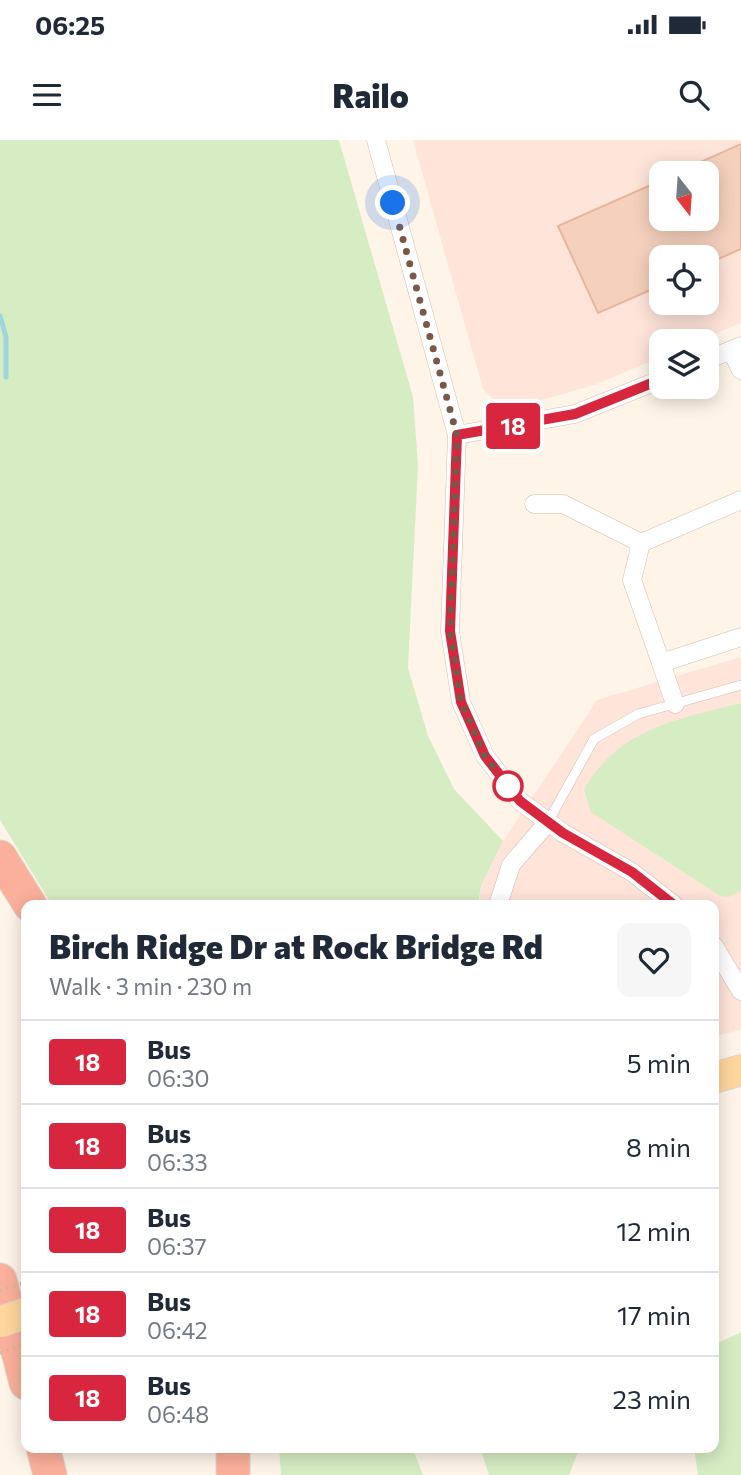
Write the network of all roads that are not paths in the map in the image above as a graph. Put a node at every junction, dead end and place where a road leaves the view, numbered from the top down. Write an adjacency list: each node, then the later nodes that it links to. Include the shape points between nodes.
1 (376, 140): 6 (street)
2 (736, 348): 3 (street); 4 (street)
3 (719, 355)
4 (741, 370)
5 (649, 384): 6 (street, via 575,414)
6 (457, 435): 14 (street, via 450,631 461,702 485,756 520,801)
7 (741, 500): 9 (street)
8 (534, 504): 9 (street, via 563,504)
9 (641, 543): 11 (street, via 632,580)
10 (741, 637): 11 (street)
11 (662, 663): 13 (street)
12 (741, 685): 13 (lane)
13 (675, 704): 14 (lane, via 638,714 594,739)
14 (548, 822): 17 (street, via 511,865); 18 (street, via 632,872)
15 (0, 857): 16 (highway)
16 (27, 900)
17 (500, 900)
18 (668, 900)
19 (719, 955): 20 (street)
20 (741, 991)
21 (741, 1070): 22 (main road)
22 (719, 1077)
23 (0, 1280): 26 (highway)
24 (21, 1315): 25 (main road, bridge)
25 (0, 1322)
26 (21, 1363)
27 (44, 1453): 29 (highway)
28 (233, 1453): 30 (highway)
29 (50, 1475)
30 (233, 1475)

